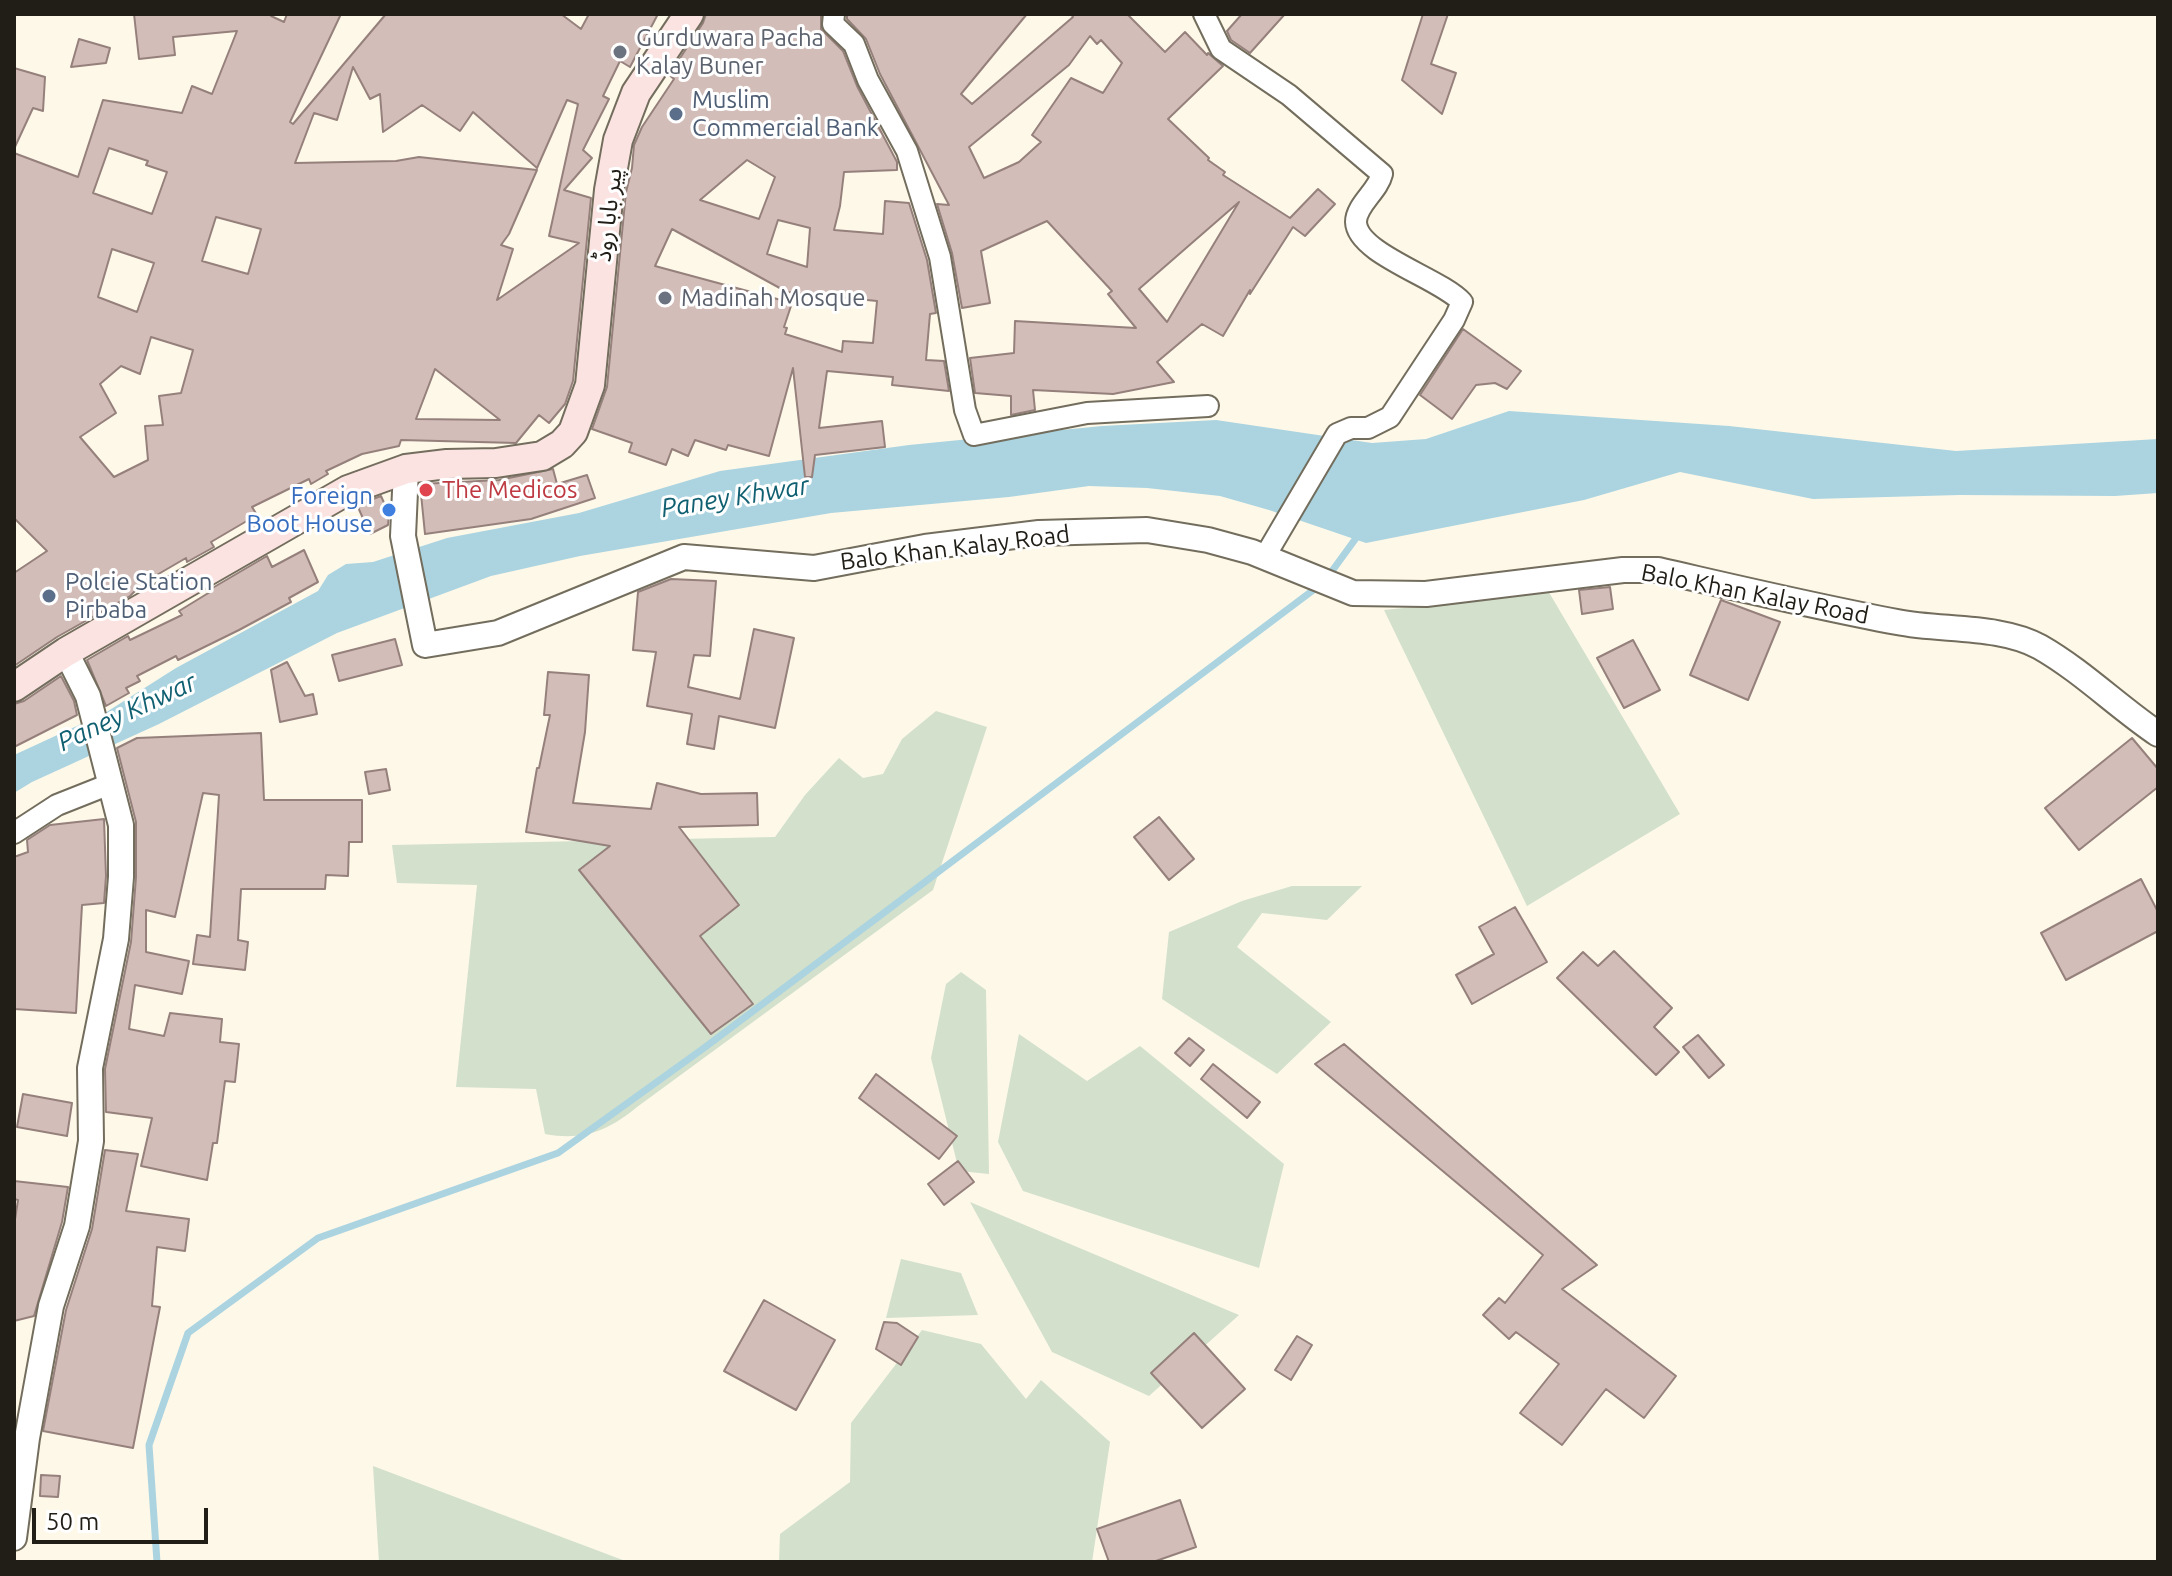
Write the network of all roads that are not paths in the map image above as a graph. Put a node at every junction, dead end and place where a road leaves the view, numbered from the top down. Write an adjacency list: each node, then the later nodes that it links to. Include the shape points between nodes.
1 (689, 14): 5 (main road, پیر بابا روڈ, via 636,93 618,140 590,385 573,432 542,456)
2 (834, 14): 4 (street, via 833,24 854,44 907,151 940,257 965,410 974,435 1087,413)
3 (1204, 14): 6 (street, via 1221,49 1289,95 1382,174 1360,209 1359,232 1382,255 1446,287 1462,302 1390,417 1337,434)
4 (1208, 406)
5 (406, 469): 6 (street, Balo Khan Kalay Road, via 403,536 425,645 498,633 684,557 814,568 1039,533 1147,530 1208,540); 7 (main road, via 348,490)
6 (1264, 558): 9 (street, Balo Khan Kalay Road, via 1353,593 1426,594 1658,570 1898,623 1991,632 2040,647)
7 (66, 652): 8 (main road); 10 (street, via 88,696)
8 (14, 687)
9 (2158, 734)
10 (108, 773): 11 (street); 12 (street, via 121,825 116,939 90,1068 91,1141 77,1226 51,1306)
11 (15, 831)
12 (14, 1538)

